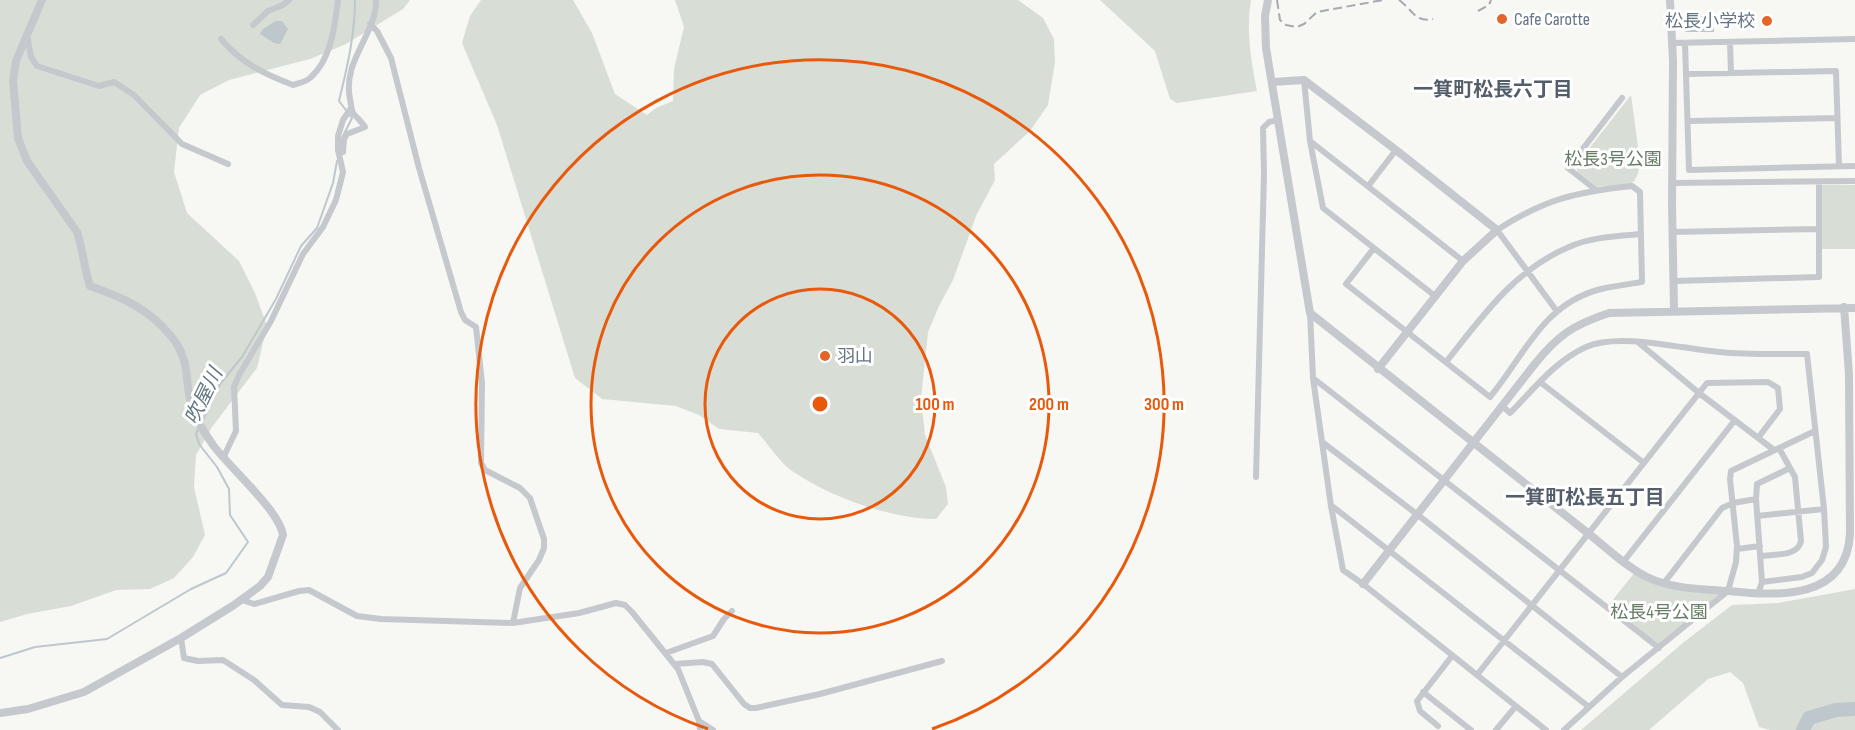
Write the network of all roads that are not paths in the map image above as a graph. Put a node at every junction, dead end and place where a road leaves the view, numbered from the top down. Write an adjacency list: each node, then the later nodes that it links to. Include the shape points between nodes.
1 (42, 0): 9 (street)
2 (289, 0): 8 (street)
3 (338, 0): 10 (street, via 330,43 321,65 309,80 293,85 252,66 233,54)
4 (376, 0): 7 (street)
5 (1268, 0): 18 (street, via 1266,43)
6 (1670, 0): 13 (street)
7 (370, 24): 20 (street, via 351,68); 91 (street, via 391,58 418,168 461,312 476,327 482,383 481,463 485,470 520,488 530,498 544,538 539,560 520,588)
8 (253, 25)
9 (27, 33): 27 (street, via 31,57 37,66 99,86 114,82 134,95 182,144); 63 (street, via 13,80 18,138 27,161 77,232 90,286 139,306 159,323 182,352 194,414)
10 (221, 39)
11 (1855, 39): 12 (street)
12 (1730, 42): 14 (street); 15 (street)
13 (1671, 43): 14 (street); 32 (street)
14 (1685, 43): 16 (street)
15 (1731, 73): 16 (street); 21 (street, via 1836,71)
16 (1686, 74): 23 (street)
17 (1304, 80): 18 (street); 24 (street); 25 (street)
18 (1272, 82): 22 (street)
19 (1622, 98): 34 (street, via 1568,168)
20 (351, 108): 26 (street, via 365,126 347,134); 63 (street, via 338,136 343,172 336,200 239,375 234,387 236,431)
21 (1837, 118): 23 (street); 28 (street)
22 (1279, 120): 48 (street); 66 (street, via 1263,128)
23 (1688, 122): 28 (street, via 1689,170)
24 (1310, 141): 33 (street); 39 (street, via 1323,208)
25 (1396, 150): 33 (street); 36 (street)
26 (343, 152)
27 (228, 164)
28 (1839, 166): 29 (street)
29 (1855, 166)
30 (1855, 181): 31 (street)
31 (1819, 182): 32 (street); 35 (street)
32 (1672, 183): 37 (street)
33 (1369, 185): 40 (street)
34 (1596, 190): 36 (street, via 1541,204); 38 (street, via 1632,186 1640,192)
35 (1819, 229): 37 (street); 42 (street, via 1819,277)
36 (1497, 230): 40 (street); 41 (street)
37 (1673, 232): 42 (street)
38 (1641, 234): 41 (street, via 1576,244); 46 (street, via 1642,282 1599,290)
39 (1374, 248): 43 (street); 49 (street, via 1346,284)
40 (1463, 261): 43 (street)
41 (1527, 270): 46 (street); 51 (street, via 1491,305)
42 (1674, 281): 47 (street)
43 (1435, 296): 49 (street)
44 (1844, 307): 45 (street); 47 (street); 75 (street)
45 (1855, 308)
46 (1556, 310): 51 (street, via 1490,397)
47 (1674, 311): 56 (street, via 1609,314 1567,331 1548,347)
48 (1310, 313): 52 (street); 53 (street)
49 (1407, 331): 51 (street); 52 (street)
50 (1639, 343): 54 (street, via 1614,341 1586,347); 55 (street); 58 (street, via 1720,352 1807,354)
51 (1446, 362)
52 (1378, 369): 61 (street)
53 (1314, 378): 60 (street); 67 (street)
54 (1540, 382): 56 (street, via 1510,413); 64 (street)
55 (1699, 393): 57 (street); 59 (street, via 1707,383 1775,385 1780,409); 64 (street)
56 (1502, 406): 61 (street)
57 (1735, 420): 59 (street); 81 (street)
58 (1815, 431): 62 (street); 71 (street)
59 (1758, 438): 62 (street)
60 (1323, 442): 70 (street); 73 (street)
61 (1473, 442): 67 (street); 76 (street)
62 (1776, 449): 65 (street); 69 (street, via 1731,471)
63 (224, 456): 88 (street, via 259,496 283,535 268,577)
64 (1644, 462): 76 (street)
65 (1790, 468): 68 (street, via 1756,484); 72 (street, via 1795,477)
66 (1256, 477)
67 (1445, 480): 73 (street); 82 (street)
68 (1756, 499): 69 (street); 74 (street)
69 (1733, 503): 78 (street); 84 (street, via 1722,508)
70 (1331, 506): 79 (street); 85 (street, via 1340,565)
71 (1824, 509): 72 (street); 83 (street, via 1826,547 1812,573)
72 (1798, 513): 74 (street); 80 (street, via 1800,546 1794,552)
73 (1418, 514): 79 (street); 89 (street)
74 (1757, 516): 77 (street)
75 (1852, 521): 87 (street, via 1845,557 1826,580 1807,590)
76 (1589, 534): 81 (street); 82 (street)
77 (1760, 546): 78 (street); 80 (street)
78 (1737, 549): 86 (street)
79 (1389, 551): 85 (street); 93 (street)
80 (1760, 556): 83 (street)
81 (1624, 561): 84 (street)
82 (1559, 570): 89 (street); 94 (street)
83 (1762, 582): 87 (street)
84 (1664, 583): 86 (street)
85 (1363, 584): 96 (street)
86 (1728, 591): 87 (street); 94 (street)
87 (1758, 594)
88 (242, 600): 91 (street, via 254,604 309,590 357,616); 92 (street)
89 (1531, 606): 93 (street); 100 (street)
90 (732, 611): 95 (street, via 713,636)
91 (513, 623): 95 (street, via 616,603 625,605)
92 (181, 638): 104 (street, via 84,692); 107 (street, via 184,658 223,660 282,705 309,707)
93 (1504, 641): 99 (street); 103 (street)
94 (1659, 648): 100 (street)
95 (666, 653): 98 (street)
96 (1452, 656): 99 (street); 101 (street)
97 (942, 661): 98 (street, via 756,708 744,704 712,664)
98 (675, 664): 105 (street)
99 (1477, 675): 102 (street)
100 (1622, 676): 103 (street)
101 (1423, 692): 106 (street, via 1418,701 1420,711); 110 (street)
102 (1516, 706): 111 (street); 112 (street)
103 (1589, 707): 113 (street)
104 (0, 713)
105 (699, 721): 108 (street); 109 (street)
106 (1438, 726)
107 (338, 730)
108 (700, 730)
109 (713, 730)
110 (1471, 730)
111 (1496, 730)
112 (1546, 730)
113 (1564, 730)

